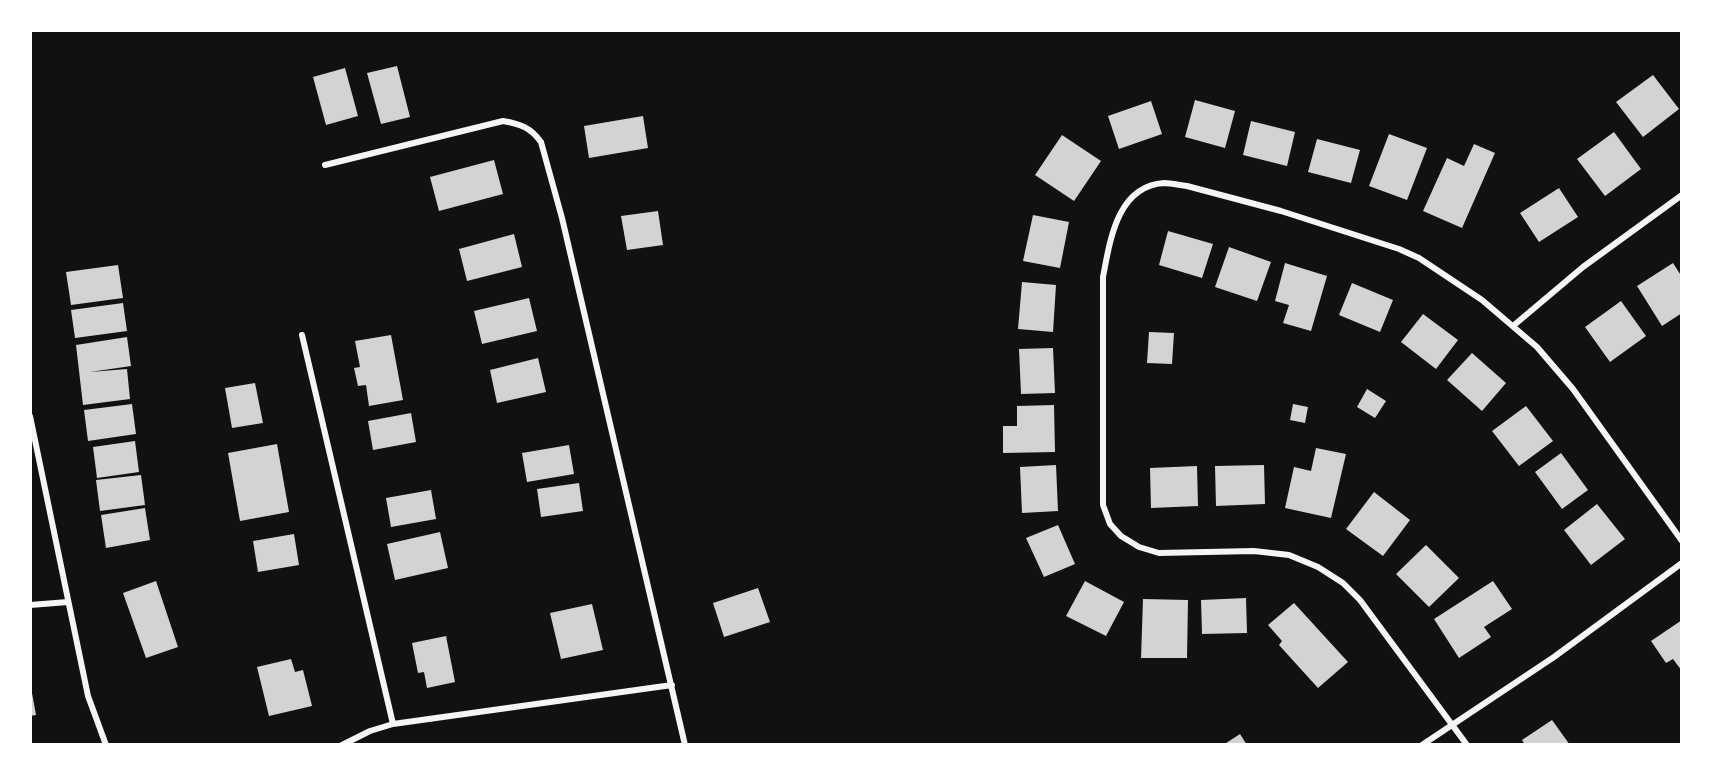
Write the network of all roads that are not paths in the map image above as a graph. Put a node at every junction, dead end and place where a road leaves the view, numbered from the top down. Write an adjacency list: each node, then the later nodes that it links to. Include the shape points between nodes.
1 (326, 165): 10 (street, via 503,121 521,124 541,142)
2 (1682, 195): 3 (street, via 1583,267)
3 (1513, 326): 6 (street, via 1573,389); 12 (street, via 1482,300 1399,249 1281,211 1165,183 1148,186 1122,210 1109,243 1103,277 1103,505 1110,524 1139,547 1159,553 1254,551 1289,555 1318,567 1360,600)
4 (302, 335): 11 (street)
5 (30, 416): 8 (street)
6 (1682, 541)
7 (1682, 563): 12 (street, via 1554,657)
8 (68, 602): 9 (street); 13 (street, via 88,696)
9 (30, 605)
10 (672, 685): 11 (street); 15 (street)
11 (393, 724): 14 (street)
12 (1452, 725): 16 (street); 17 (street)
13 (106, 745)
14 (342, 745)
15 (685, 745)
16 (1422, 745)
17 (1467, 745)

